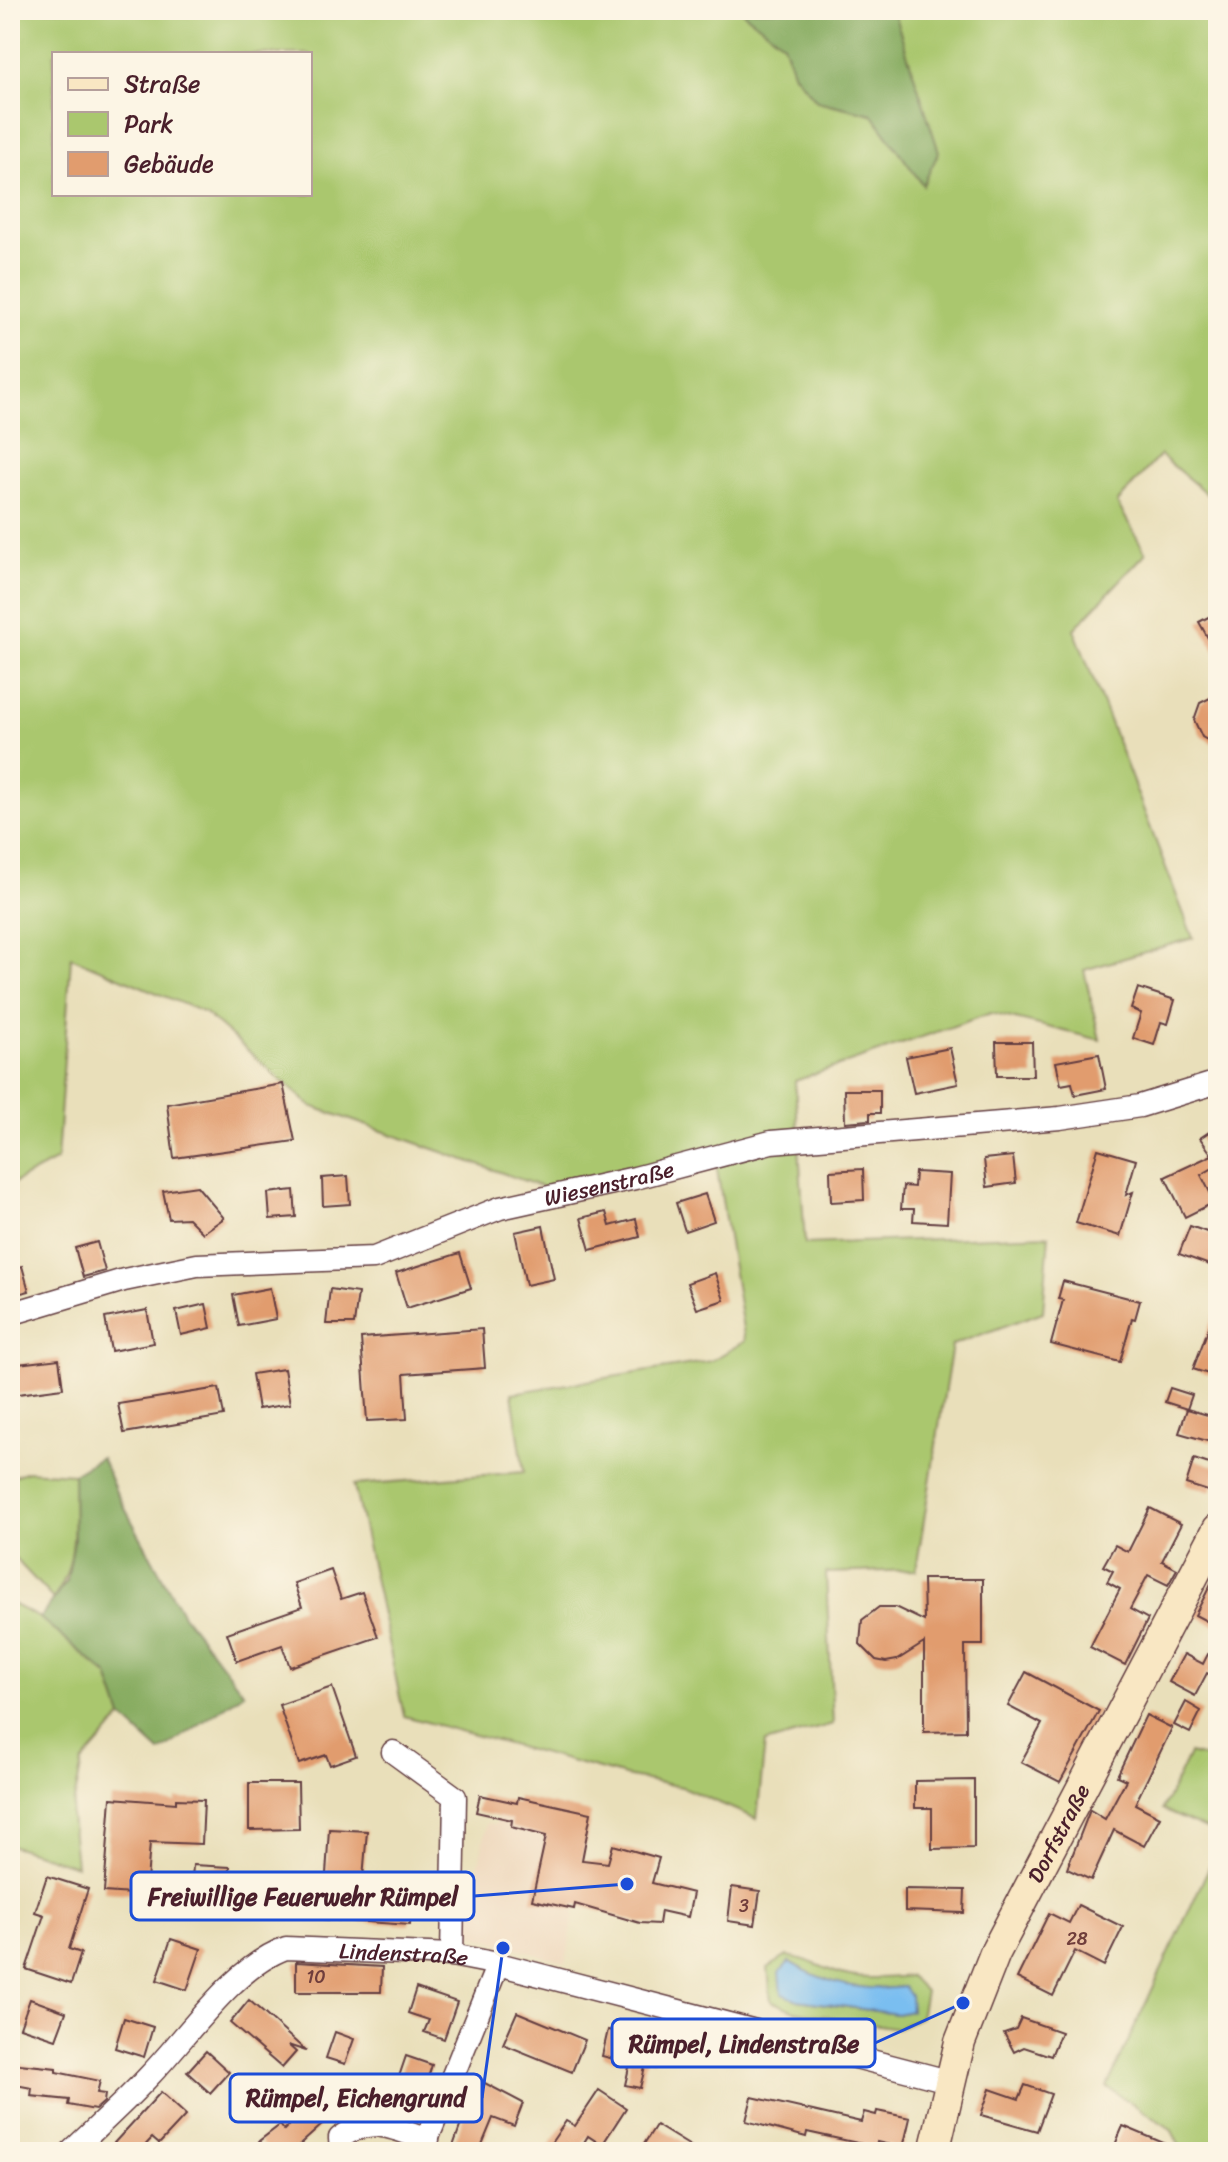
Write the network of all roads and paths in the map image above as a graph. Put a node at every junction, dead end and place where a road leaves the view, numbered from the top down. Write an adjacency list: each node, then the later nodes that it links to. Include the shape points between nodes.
1 (1218, 1082): 2 (street, Wiesenstraße, via 1140,1106 1060,1118 771,1142 500,1208 374,1258 197,1265)
2 (10, 1314)
3 (1218, 1529): 7 (street, Dorfstraße, via 995,1953)
4 (393, 1752): 5 (street, via 455,1797)
5 (452, 1955): 6 (street, Lindenstraße); 9 (street, Lindenstraße, via 286,1948 265,1956)
6 (498, 1964): 7 (street, Lindenstraße); 8 (street)
7 (948, 2081): 11 (street, Dorfstraße)
8 (425, 2146): 10 (street, via 379,2125 357,2125 340,2138)
9 (71, 2152)
10 (341, 2152)
11 (934, 2152)

